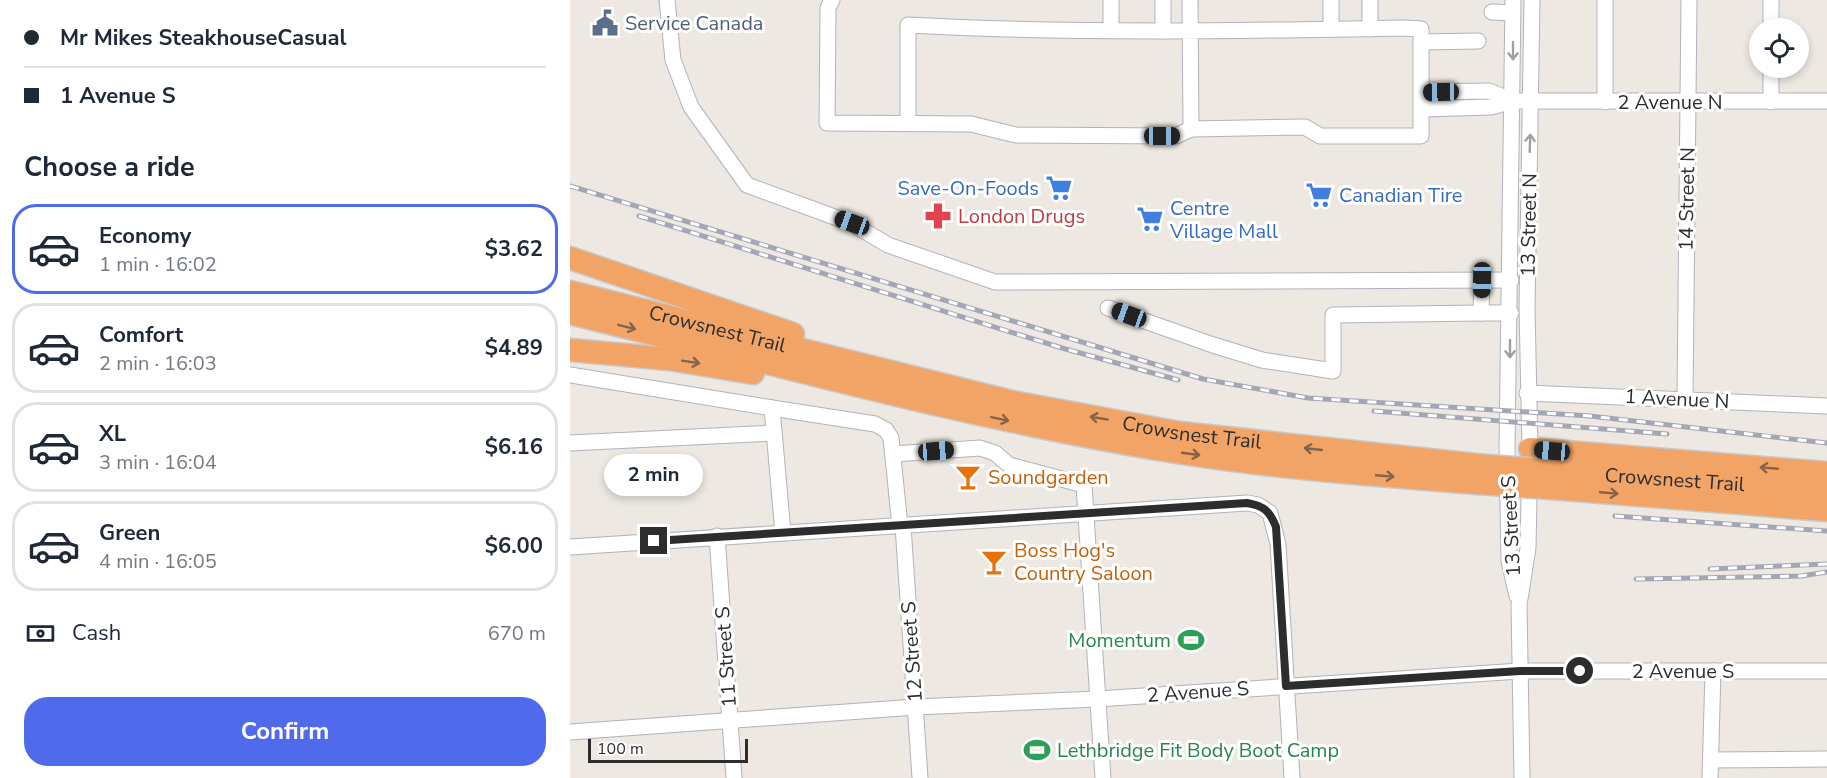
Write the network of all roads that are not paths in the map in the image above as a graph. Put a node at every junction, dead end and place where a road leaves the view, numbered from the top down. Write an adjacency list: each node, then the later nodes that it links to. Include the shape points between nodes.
1 (667, 0): 34 (street, via 673,60 691,107 747,185 852,223 909,253 995,282)
2 (832, 0): 31 (street, via 828,8 832,27 827,123)
3 (1111, 0): 17 (street)
4 (1163, 0): 18 (street)
5 (1190, 0): 19 (street)
6 (1331, 0): 16 (street)
7 (1370, 0): 15 (street)
8 (1532, 0): 25 (street, 13 Street N)
9 (1605, 0): 27 (street)
10 (1689, 0): 29 (street, 14 Street N)
11 (1772, 0): 14 (street)
12 (1513, 6): 13 (street); 24 (street, 13 Street N, one-way to 24)
13 (1492, 12)
14 (1771, 18)
15 (1370, 28): 16 (street); 21 (street, via 1422,29)
16 (1331, 29): 19 (street)
17 (1111, 30): 18 (street); 31 (street, via 908,25)
18 (1163, 31): 19 (street)
19 (1191, 31): 32 (street)
20 (1478, 41): 21 (street)
21 (1422, 42): 23 (street)
22 (1771, 78): 28 (street)
23 (1422, 92): 24 (street, via 1489,91); 30 (street)
24 (1513, 101): 25 (street, 2 Avenue N); 30 (street, via 1491,107); 35 (street, 13 Street N)
25 (1532, 101): 27 (street, 2 Avenue N); 44 (street, 13 Street N, one-way to 25)
26 (1827, 101): 28 (street, 2 Avenue N)
27 (1605, 102): 29 (street, 2 Avenue N)
28 (1771, 102): 29 (street, 2 Avenue N)
29 (1688, 103): 45 (street, 14 Street N)
30 (1422, 109): 32 (street, via 1422,136 1320,136 1305,127)
31 (908, 122): 32 (street, via 971,124 1016,135 1176,136)
32 (1191, 129)
33 (570, 258): 43 (highway)
34 (1482, 280): 35 (street); 39 (street)
35 (1511, 280): 40 (street, 13 Street N)
36 (570, 292): 43 (highway, Crowsnest Trail)
37 (1108, 308): 39 (street, via 1262,360 1333,371 1333,315)
38 (570, 313): 48 (highway, Crowsnest Trail, one-way to 48)
39 (1481, 313): 40 (street)
40 (1511, 313): 51 (street, 13 Street N, one-way to 51)
41 (570, 350): 48 (highway, one-way to 48, via 728,368)
42 (570, 375): 47 (street, 12 Street S)
43 (918, 379): 54 (highway, Crowsnest Trail, one-way to 43, via 1180,433 1012,402)
44 (1527, 393): 45 (street, 1 Avenue N); 51 (street, 13 Street N)
45 (1685, 398): 46 (street, 1 Avenue N)
46 (1827, 406)
47 (772, 408): 49 (street); 52 (street, 12 Street S, via 880,426 890,434)
48 (957, 410): 54 (highway, Crowsnest Trail, one-way to 54, via 1253,463)
49 (774, 433): 50 (street); 60 (street)
50 (570, 443)
51 (1519, 448): 53 (highway, one-way to 51); 63 (street, 13 Street S, via 1528,549); 63 (street, 13 Street S, via 1509,561)
52 (892, 454): 58 (street, via 986,449 1010,465 1084,485); 59 (street, 12 Street S)
53 (1827, 473)
54 (1476, 474): 55 (highway, Crowsnest Trail, bridge)
55 (1551, 479): 56 (highway, Crowsnest Trail); 57 (highway, Crowsnest Trail, one-way to 57)
56 (1827, 490)
57 (1827, 510)
58 (1087, 515): 59 (street); 67 (street, via 1247,503 1270,513 1278,544); 68 (street)
59 (901, 526): 60 (street); 69 (street, 12 Street S)
60 (783, 532): 61 (street)
61 (717, 536): 62 (street); 70 (street, 11 Street S)
62 (570, 547)
63 (1519, 605): 64 (street, 13 Street S)
64 (1520, 671): 65 (street, 2 Avenue S); 67 (street, 2 Avenue S); 78 (street, 13 Street S)
65 (1713, 671): 66 (street, 2 Avenue S); 73 (street)
66 (1827, 671)
67 (1286, 686): 68 (street, 2 Avenue S); 77 (street)
68 (1097, 699): 69 (street, 2 Avenue S); 76 (street)
69 (916, 707): 70 (street, 2 Avenue S); 75 (street, 12 Street S)
70 (730, 722): 71 (street, 2 Avenue S); 74 (street, 11 Street S)
71 (570, 732)
72 (1827, 759): 73 (street)
73 (1711, 760): 79 (street)
74 (734, 778)
75 (920, 778)
76 (1103, 778)
77 (1292, 778)
78 (1522, 778)
79 (1710, 778)

